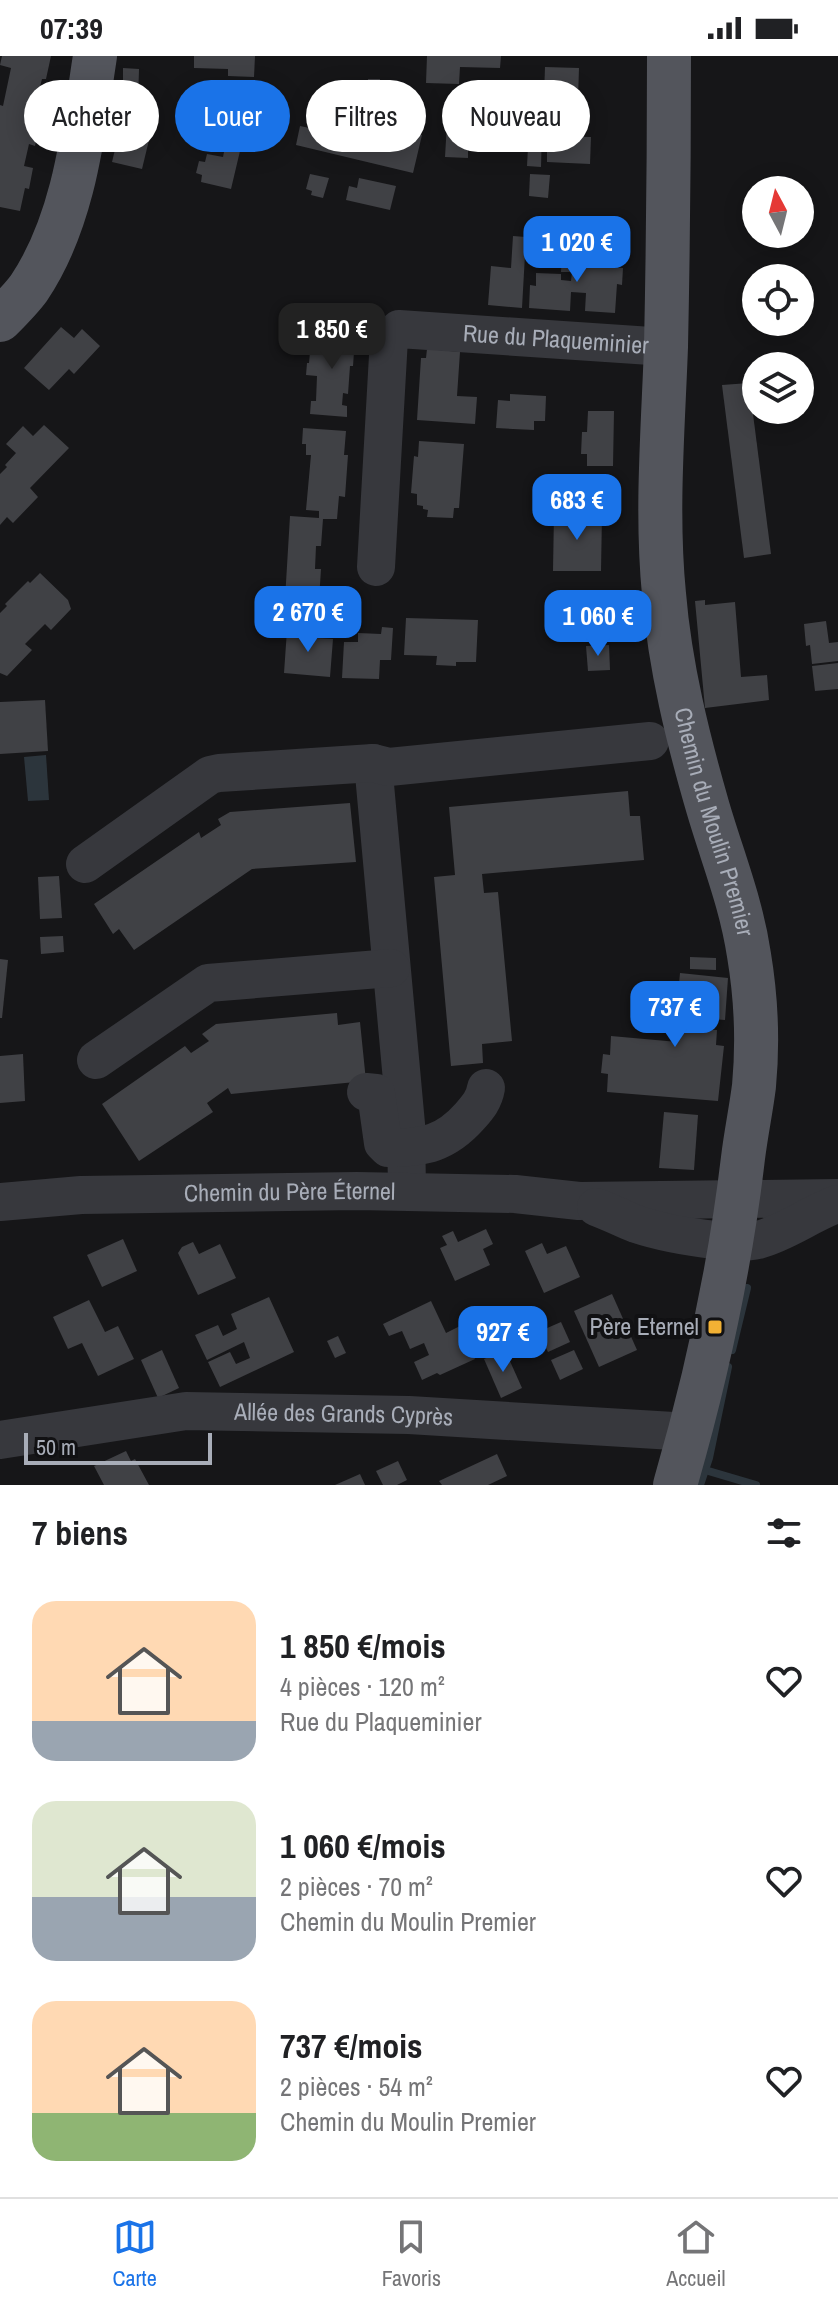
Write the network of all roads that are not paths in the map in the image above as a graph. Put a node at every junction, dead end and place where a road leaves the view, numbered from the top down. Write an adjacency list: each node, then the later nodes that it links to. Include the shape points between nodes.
1 (95, 56): 3 (main road, via 76,173 58,229 28,290)
2 (669, 56): 4 (main road, Chemin du Moulin Premier)
3 (0, 320)
4 (666, 347): 5 (street, Rue du Plaqueminier, via 399,329 389,338); 16 (main road, Chemin du Moulin Premier, via 663,594 689,738 739,901 755,1010 754,1083)
5 (376, 567)
6 (650, 741): 7 (street, via 389,767)
7 (373, 763): 8 (street, via 210,775); 9 (street)
8 (85, 864)
9 (391, 968): 10 (street, via 208,983); 13 (street)
10 (96, 1060)
11 (486, 1088): 13 (street, via 482,1102 456,1132)
12 (366, 1092): 13 (street, via 376,1093 383,1143)
13 (406, 1148): 14 (street)
14 (407, 1191): 17 (street, Chemin du Père Éternel); 18 (street, Chemin du Père Éternel, via 81,1195)
15 (838, 1198): 16 (street, Chemin du Père Éternel)
16 (738, 1199): 17 (street, Chemin du Père Éternel); 20 (main road, Chemin du Moulin Premier)
17 (579, 1201): 20 (street, Chemin du Père Éternel, via 665,1233)
18 (0, 1202)
19 (838, 1204): 20 (street, Chemin du Père Éternel, via 755,1241)
20 (731, 1242): 21 (main road, Chemin du Moulin Premier)
21 (690, 1432): 22 (street, Allée des Grands Cyprès, via 409,1415 186,1411); 23 (main road, Chemin du Moulin Premier)
22 (0, 1440)
23 (675, 1485)

